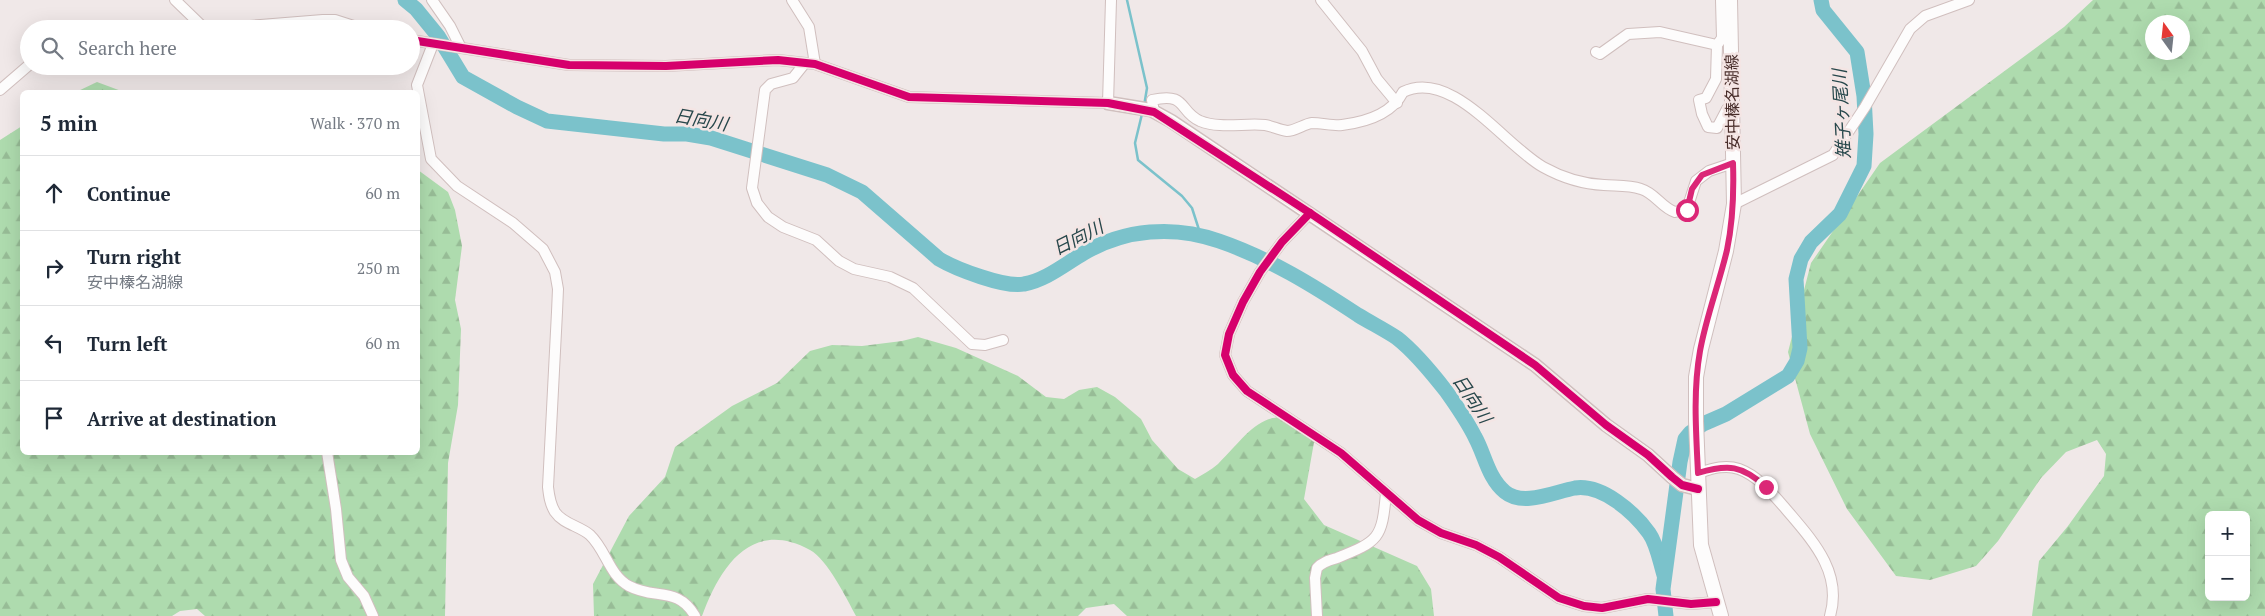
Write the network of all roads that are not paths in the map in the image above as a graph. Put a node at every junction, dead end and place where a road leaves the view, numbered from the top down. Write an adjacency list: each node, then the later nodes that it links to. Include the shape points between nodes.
1 (175, 0): 9 (street)
2 (432, 0): 13 (street, via 450,26)
3 (792, 0): 15 (street, via 809,27)
4 (1111, 0): 21 (street)
5 (1321, 0): 20 (street, via 1362,51 1377,79)
6 (1721, 0): 12 (street, via 1722,38)
7 (1730, 0): 22 (main road, 安中榛名湖線)
8 (1969, 0): 25 (street, via 1917,22 1833,155)
9 (196, 20)
10 (420, 42): 11 (street)
11 (435, 44): 13 (street); 18 (street, via 417,85)
12 (1717, 45): 14 (street, via 1660,32 1628,34 1600,54); 22 (street, via 1716,79 1706,98 1699,100 1708,127 1717,128 1727,109)
13 (457, 47): 15 (street, via 569,65 666,66 761,60)
14 (1596, 52)
15 (810, 64): 21 (street, via 909,97); 27 (street, via 793,78 771,84 765,90 752,181 757,203 773,221 816,240 854,269 899,280 913,288 972,344 985,346)
16 (20, 73): 17 (street)
17 (0, 90)
18 (418, 90)
19 (420, 101): 34 (street, via 431,159 457,186 536,241 555,272 558,289 548,487 551,504 561,518 591,536 618,578 644,592 682,599)
20 (1397, 103): 23 (street, via 1369,118 1342,125 1310,123 1288,131 1266,125 1215,124 1199,120 1174,98 1152,100); 24 (street, via 1408,89 1422,86 1437,89 1470,108 1542,167 1580,182 1641,189 1675,212 1687,210 1692,189 1702,175)
21 (1108, 104): 23 (street)
22 (1732, 108): 24 (main road, 安中榛名湖線)
23 (1148, 110): 26 (street)
24 (1733, 163): 25 (main road, 安中榛名湖線)
25 (1734, 204): 29 (main road, 安中榛名湖線, via 1696,377)
26 (1310, 213): 30 (street, via 1535,365 1677,481); 31 (street, via 1282,242 1243,302 1228,334 1225,349 1230,370 1258,401 1314,434 1360,468)
27 (1003, 340)
28 (327, 455): 33 (street, via 341,560)
29 (1698, 473): 30 (main road, 安中榛名湖線); 37 (street, via 1724,467 1738,468 1758,480 1777,498 1808,534 1823,560 1832,586)
30 (1698, 489): 32 (main road, 安中榛名湖線, via 1701,545)
31 (1386, 493): 32 (street, via 1427,526 1500,557 1559,598 1602,608 1648,600); 35 (street, via 1385,518 1378,536 1367,545 1316,568)
32 (1716, 602): 36 (main road, 安中榛名湖線)
33 (373, 616)
34 (695, 616)
35 (1317, 616)
36 (1721, 616)
37 (1830, 616)

